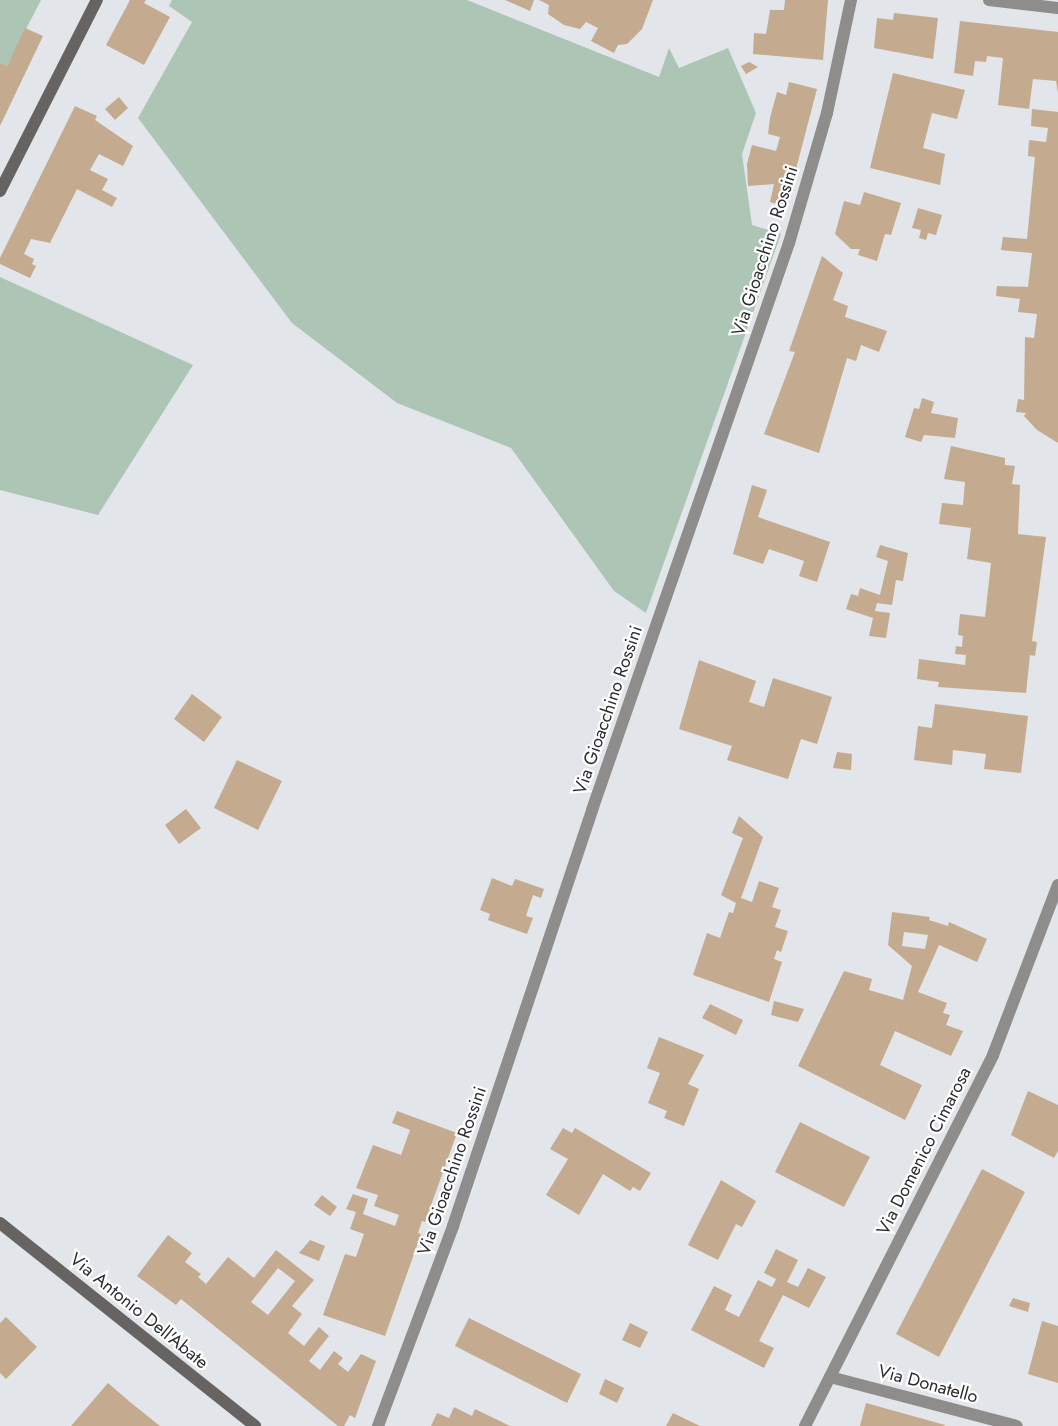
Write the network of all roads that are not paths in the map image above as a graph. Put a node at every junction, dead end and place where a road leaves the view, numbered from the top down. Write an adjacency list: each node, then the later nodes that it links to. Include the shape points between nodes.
1 (97, 0): 5 (main road)
2 (851, 0): 10 (street, Via Gioacchino Rossini, via 827,114 789,243 592,810 453,1226)
3 (989, 0): 4 (street)
4 (1058, 8)
5 (0, 191)
6 (1058, 885): 8 (street, Via Domenico Cimarosa, via 993,1054)
7 (0, 1223): 9 (main road, Via Antonio Dell'Abate)
8 (830, 1377): 11 (street, Via Domenico Cimarosa); 12 (street, Via Donatello)
9 (255, 1426)
10 (378, 1426)
11 (805, 1426)
12 (1017, 1426)

